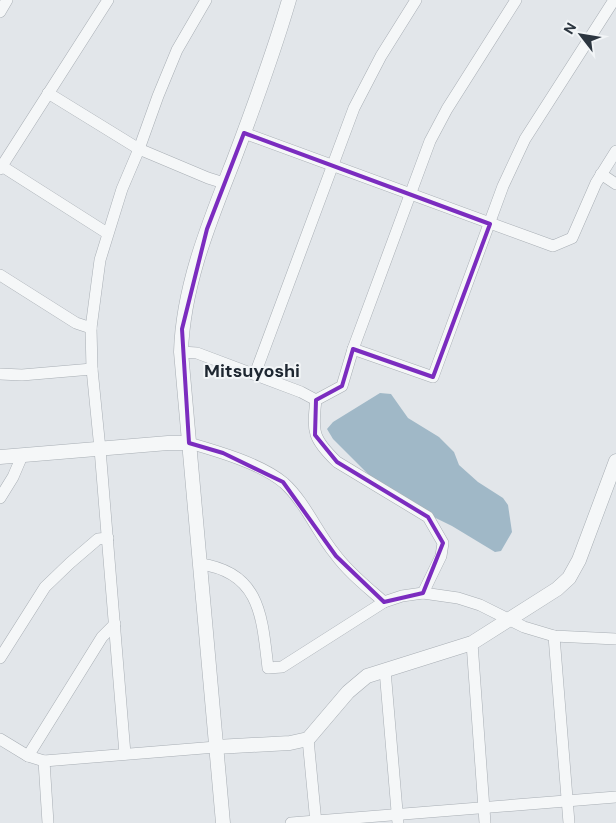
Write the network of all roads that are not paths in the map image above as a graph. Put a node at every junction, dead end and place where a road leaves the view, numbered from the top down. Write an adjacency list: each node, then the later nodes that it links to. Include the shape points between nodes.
1 (8, 0): 8 (street)
2 (108, 0): 9 (street)
3 (206, 0): 11 (street, via 178,50)
4 (289, 0): 10 (street)
5 (516, 0): 18 (street, via 447,109)
6 (413, 1): 13 (street, via 365,84)
7 (611, 3): 19 (street, via 525,139)
8 (0, 12)
9 (48, 93): 11 (street); 14 (street)
10 (244, 133): 13 (street); 16 (street)
11 (139, 150): 16 (street); 20 (street)
12 (616, 151): 15 (street)
13 (332, 166): 18 (street); 27 (street)
14 (1, 167): 20 (street)
15 (601, 174): 17 (street); 19 (street, via 572,238 553,246)
16 (224, 183): 24 (street, via 191,285)
17 (616, 184)
18 (409, 194): 19 (street); 23 (street)
19 (490, 224): 23 (street, via 433,377)
20 (107, 233): 22 (street)
21 (0, 275): 22 (street, via 76,323)
22 (91, 328): 25 (street)
23 (353, 349): 28 (street, via 342,386)
24 (181, 352): 27 (street, via 197,353); 29 (street)
25 (92, 369): 26 (street); 30 (street)
26 (0, 374)
27 (254, 374): 28 (street)
28 (316, 400): 37 (street, via 315,434 324,450 337,462 428,517 443,543 441,556)
29 (189, 443): 30 (street); 36 (street); 38 (street, via 223,453 283,482 299,500 336,556)
30 (100, 448): 31 (street); 35 (street)
31 (22, 456): 32 (street); 34 (street)
32 (0, 457)
33 (616, 461): 39 (street, via 570,578)
34 (0, 498)
35 (108, 538): 40 (street); 44 (street, via 98,539 46,587)
36 (200, 564): 38 (street, via 213,565 246,584 258,604 268,668 282,667); 48 (street)
37 (424, 592): 38 (street); 39 (street, via 480,605)
38 (384, 602)
39 (508, 620): 41 (street); 43 (street)
40 (115, 624): 49 (street); 50 (street, via 102,637)
41 (554, 636): 42 (street); 53 (street)
42 (616, 640)
43 (472, 642): 45 (street); 54 (street)
44 (0, 658)
45 (385, 670): 46 (street, via 367,676 348,692); 55 (street)
46 (308, 738): 48 (street, via 290,743); 56 (street)
47 (0, 739): 50 (street)
48 (216, 747): 49 (street); 58 (street)
49 (125, 754): 51 (street)
50 (28, 756): 51 (street)
51 (44, 761): 57 (street)
52 (616, 797): 53 (street)
53 (567, 801): 54 (street); 61 (street)
54 (484, 808): 55 (street); 60 (street)
55 (397, 819): 56 (street)
56 (316, 822): 59 (street)
57 (48, 823)
58 (223, 823)
59 (291, 823)
60 (485, 823)
61 (569, 823)

